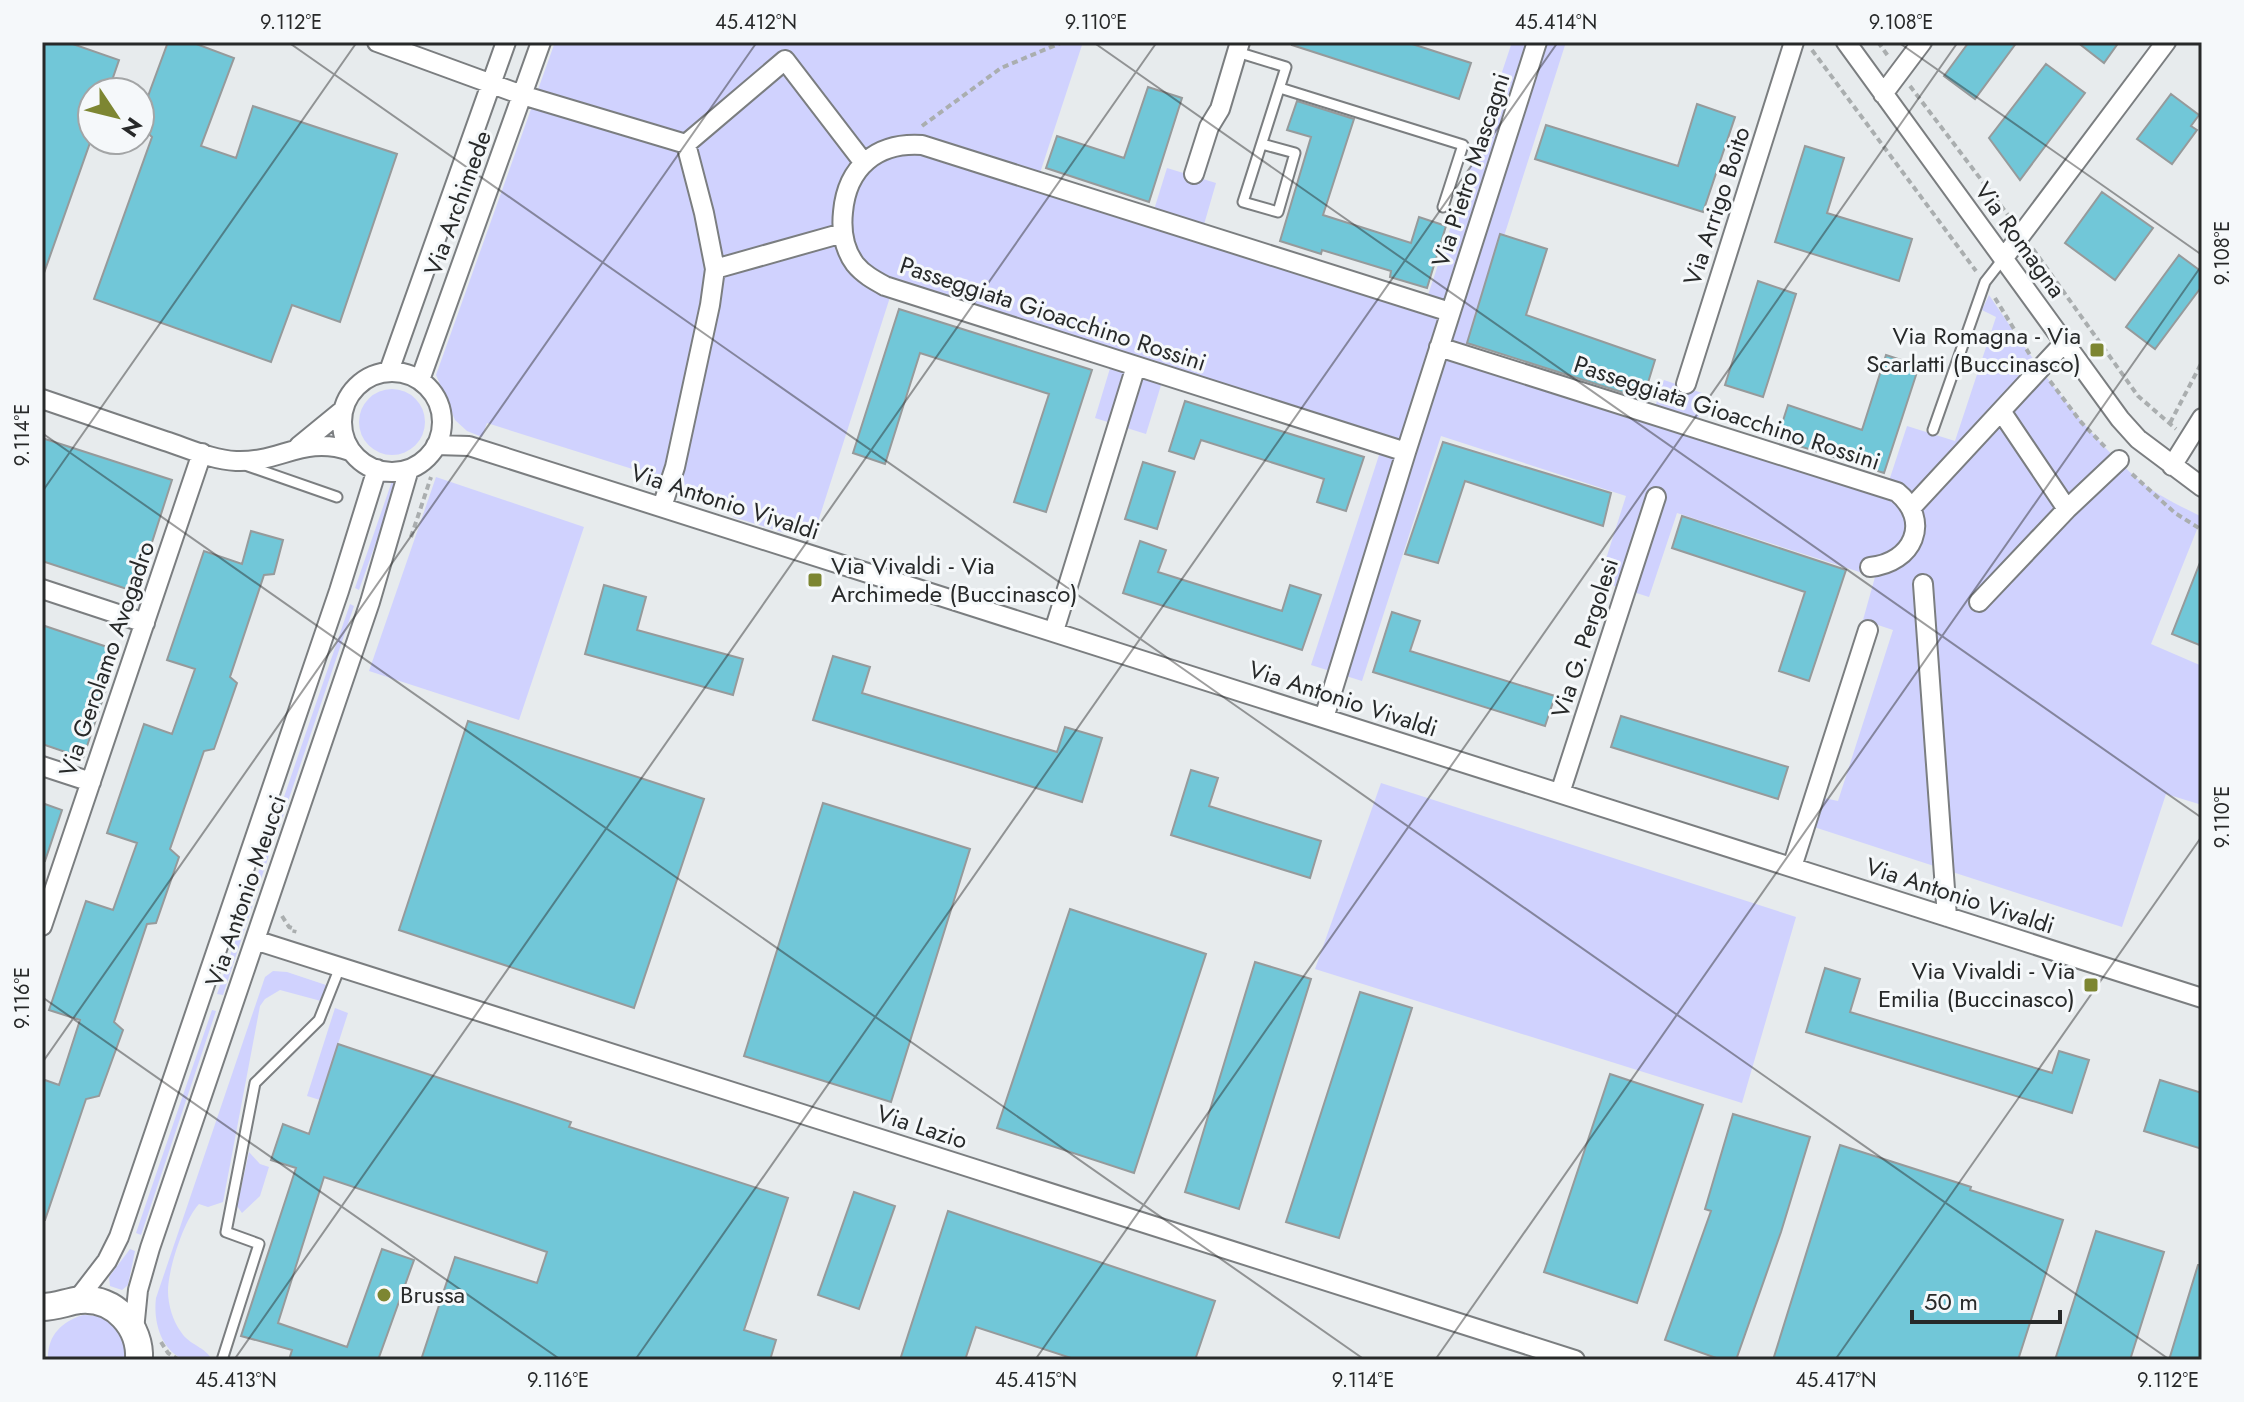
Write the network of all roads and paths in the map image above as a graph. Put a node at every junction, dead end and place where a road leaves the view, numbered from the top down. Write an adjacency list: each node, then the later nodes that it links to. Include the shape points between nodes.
1 (377, 42): 12 (street)
2 (506, 42): 12 (street, Via Archimede)
3 (541, 42): 15 (street, Via Archimede)
4 (1063, 42): 18 (path, via 1001,68)
5 (1537, 42): 26 (street, Via Pietro Mascagni)
6 (1794, 42): 34 (street, Via Arrigo Boito)
7 (1806, 42): 25 (path)
8 (1846, 42): 14 (street, Via Romagna)
9 (1922, 42): 14 (street)
10 (2166, 42): 23 (street)
11 (1238, 47): 13 (lane, via 1286,67); 20 (street)
12 (492, 84): 15 (street); 32 (street, Via Archimede)
13 (1280, 88): 17 (lane); 21 (lane, via 1463,145)
14 (1883, 94): 23 (street, Via Romagna)
15 (522, 95): 16 (street); 33 (street, Via Archimede)
16 (686, 144): 19 (street, via 785,60); 24 (street)
17 (1262, 144): 17 (lane, via 1243,202 1278,212 1295,153)
18 (897, 146): 19 (street); 26 (street, via 942,150)
19 (864, 163): 22 (street, Passeggiata Gioacchino Rossini, via 850,179)
20 (1194, 174)
21 (1443, 207)
22 (843, 233): 24 (street); 30 (street, Passeggiata Gioacchino Rossini, via 854,263 885,286)
23 (2003, 259): 25 (lane); 27 (street, Via Romagna)
24 (715, 269): 56 (street)
25 (1985, 282): 31 (path); 41 (lane)
26 (1450, 312): 28 (street)
27 (2064, 343): 31 (street); 50 (street, Via Romagna, via 2120,419)
28 (1439, 347): 46 (street); 57 (street, Passeggiata Gioacchino Rossini, via 1897,492)
29 (2202, 362): 39 (path)
30 (1136, 366): 46 (street, Passeggiata Gioacchino Rossini); 66 (street)
31 (2040, 368): 37 (street); 48 (path, via 2081,422)
32 (389, 371): 33 (street); 36 (street, via 360,383)
33 (420, 380): 40 (street, via 440,408)
34 (1686, 384)
35 (42, 399): 47 (street)
36 (343, 410): 44 (street); 45 (street, via 341,425)
37 (2001, 411): 57 (street); 58 (street)
38 (2202, 418): 50 (street)
39 (2170, 423)
40 (441, 425): 42 (street); 43 (street, Via Antonio Vivaldi)
41 (1933, 430)
42 (436, 445): 43 (street, Via Antonio Vivaldi); 52 (street)
43 (469, 446): 56 (street, Via Antonio Vivaldi)
44 (297, 448): 45 (street, via 334,445); 49 (street, via 260,461)
45 (350, 451): 51 (street)
46 (1406, 452): 67 (street)
47 (202, 453): 49 (street); 64 (street, Via Gerolamo Avogadro)
48 (2119, 460): 58 (street); 59 (path, via 2175,513)
49 (233, 461): 54 (lane)
50 (2172, 466): 53 (street, Via Romagna)
51 (377, 469): 52 (street); 77 (street, Via Antonio Meucci, via 119,1237 107,1261)
52 (409, 469): 74 (street, Via Antonio Meucci, via 370,602)
53 (2202, 487)
54 (337, 497)
55 (1656, 497): 70 (street, Via G. Pergolesi)
56 (662, 507): 66 (street, Via Antonio Vivaldi)
57 (1911, 508): 60 (street, via 1915,517 1908,549 1896,561)
58 (2067, 509): 63 (street)
59 (2202, 530)
60 (1870, 567)
61 (1923, 584): 72 (street)
62 (42, 589): 64 (street)
63 (1979, 602)
64 (145, 623): 69 (street, Via Gerolamo Avogadro)
65 (1868, 630): 71 (street)
66 (1054, 631): 67 (street, Via Antonio Vivaldi)
67 (1324, 718): 70 (street, Via Antonio Vivaldi)
68 (42, 766): 69 (street)
69 (91, 782): 73 (street, Via Gerolamo Avogadro)
70 (1560, 793): 71 (street, Via Antonio Vivaldi)
71 (1792, 867): 72 (street, Via Antonio Vivaldi)
72 (1947, 917): 76 (street, Via Antonio Vivaldi)
73 (42, 926)
74 (255, 940): 75 (street, Via Lazio); 78 (street, Via Antonio Meucci, via 150,1248)
75 (340, 967): 81 (lane, via 319,1020 255,1083 226,1232 259,1244); 82 (street, Via Lazio)
76 (2202, 998)
77 (55, 1309): 78 (street, via 91,1300 118,1311)
78 (134, 1330): 79 (street); 80 (street)
79 (139, 1360)
80 (157, 1360)
81 (222, 1360)
82 (1575, 1360)

